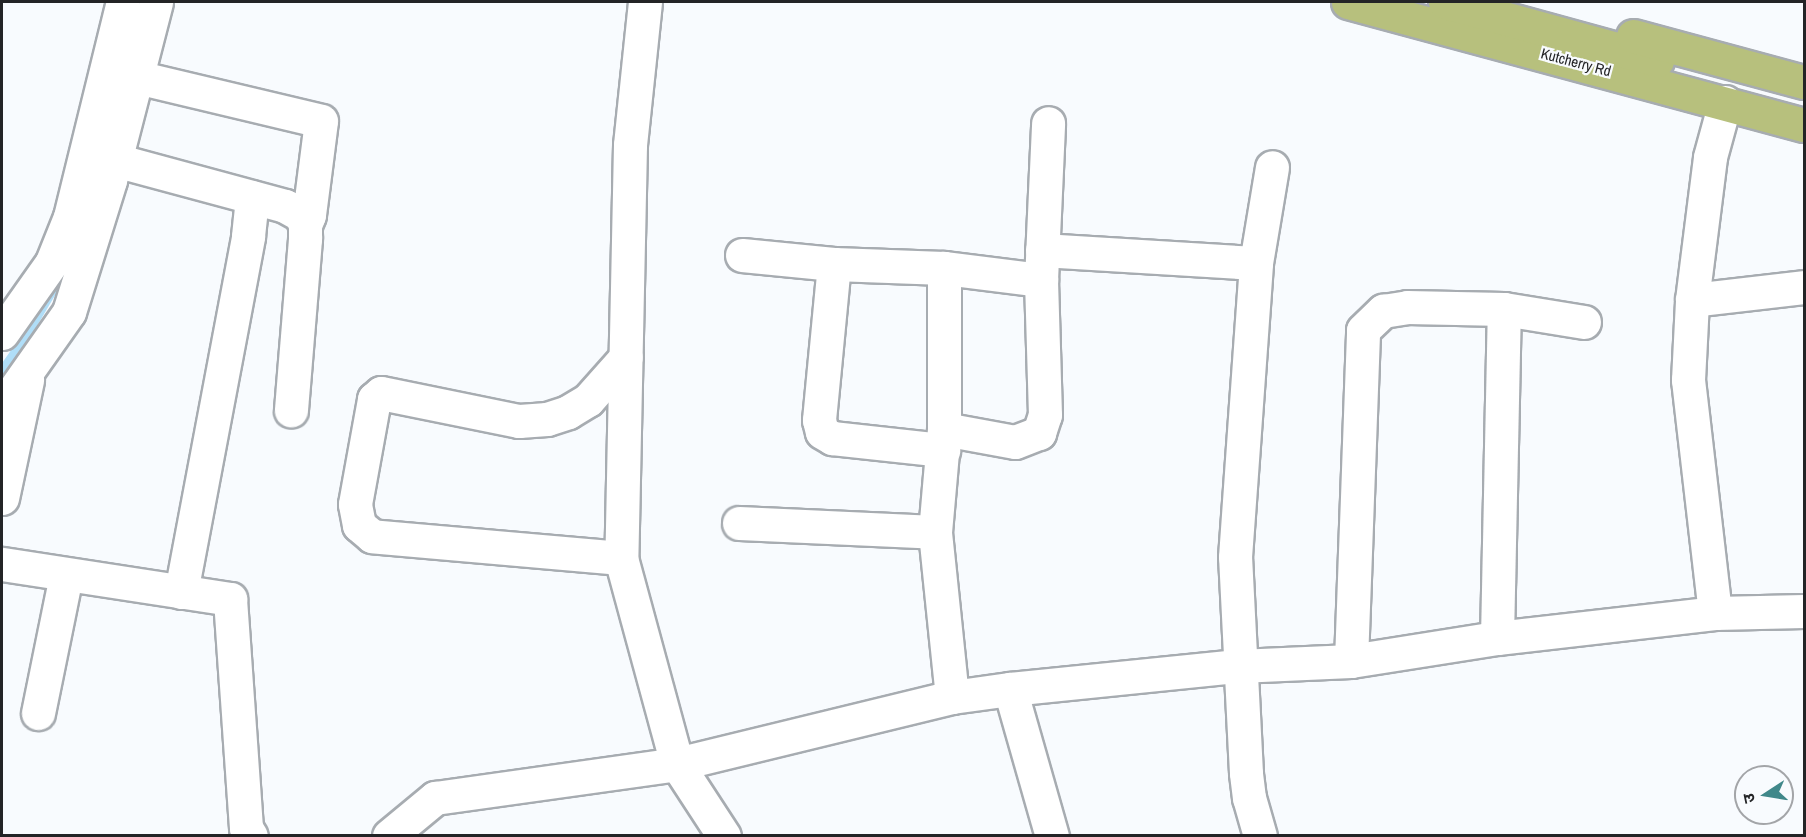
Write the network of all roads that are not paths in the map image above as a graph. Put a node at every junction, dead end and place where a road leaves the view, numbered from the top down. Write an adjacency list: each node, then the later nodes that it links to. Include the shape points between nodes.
1 (123, 2): 26 (street, via 70,217 52,262)
2 (156, 2): 7 (street)
3 (645, 2): 28 (street, via 630,145)
4 (1348, 2): 9 (highway, Kutcherry Rd)
5 (1445, 2): 10 (highway)
6 (1504, 2): 8 (highway)
7 (137, 77): 13 (street); 16 (street, via 321,121)
8 (1804, 82)
9 (1725, 102): 12 (highway, Kutcherry Rd); 23 (street, via 1710,157)
10 (1804, 102)
11 (1048, 123): 20 (street)
12 (1804, 125)
13 (116, 160): 15 (street); 27 (street, via 69,312)
14 (1272, 166): 18 (street)
15 (252, 197): 16 (street, via 295,209); 38 (street)
16 (305, 225): 30 (street)
17 (742, 255): 19 (street)
18 (1256, 263): 20 (street); 43 (street, via 1235,557)
19 (834, 264): 21 (street); 31 (street, via 819,420 822,432 832,438)
20 (1041, 265): 21 (street); 31 (street, via 1045,416 1039,432 1015,442)
21 (944, 268): 31 (street)
22 (1804, 287): 23 (street)
23 (1692, 300): 40 (street, via 1688,380)
24 (1504, 309): 25 (street); 41 (street); 42 (street, via 1407,307 1383,311 1363,330)
25 (1584, 322)
26 (2, 333)
27 (18, 356): 29 (street); 32 (street)
28 (626, 357): 35 (street); 35 (street, via 588,400 548,418 519,421 381,393 374,399 355,504 359,525 372,536)
29 (2, 407)
30 (291, 410)
31 (944, 440): 34 (street)
32 (2, 498)
33 (739, 522): 34 (street)
34 (934, 532): 45 (street)
35 (621, 558): 47 (street)
36 (2, 564): 37 (street)
37 (66, 575): 38 (street); 46 (street)
38 (181, 592): 48 (street, via 230,599 246,828)
39 (1804, 611): 40 (street)
40 (1714, 613): 41 (street)
41 (1497, 638): 42 (street)
42 (1351, 660): 43 (street)
43 (1238, 666): 44 (street); 52 (street, via 1247,782)
44 (1010, 689): 45 (street); 51 (street)
45 (952, 697): 47 (street)
46 (38, 713)
47 (677, 764): 49 (street, via 435,798); 50 (street)
48 (250, 836)
49 (389, 836)
50 (724, 836)
51 (1052, 836)
52 (1260, 836)

